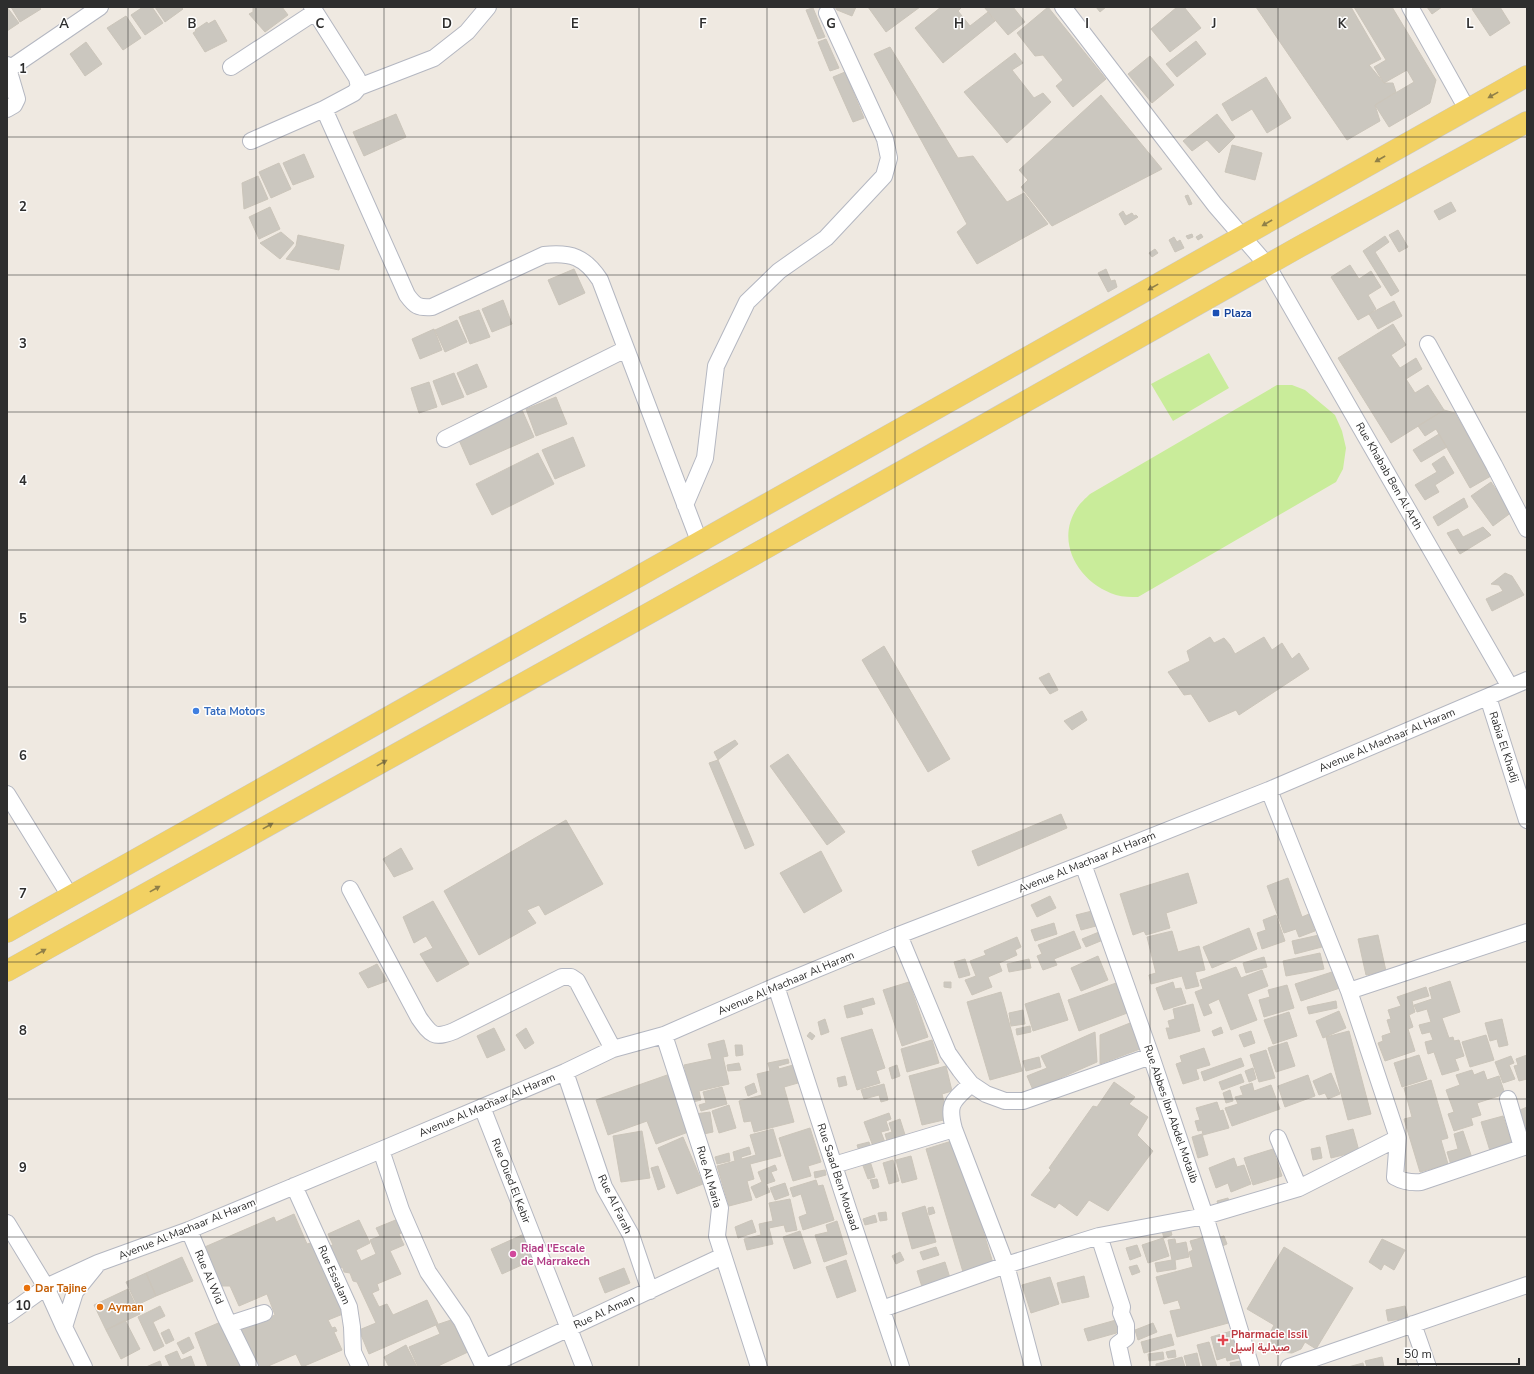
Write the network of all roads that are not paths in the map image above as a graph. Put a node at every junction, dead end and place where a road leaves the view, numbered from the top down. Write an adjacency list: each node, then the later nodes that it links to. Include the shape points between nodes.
1 (100, 7): 7 (street)
2 (488, 7): 10 (street, via 467,32 434,58)
3 (1063, 7): 16 (street, Rue Khabab Ben Al Arth)
4 (1410, 7): 13 (street)
5 (313, 9): 8 (street); 10 (street, via 357,78)
6 (827, 13): 21 (street, via 885,139 889,158 884,176 826,238 780,271 747,302 716,366 705,458)
7 (8, 67): 11 (street, via 17,99 14,105)
8 (231, 67)
9 (1527, 76): 13 (main road, one-way to 13)
10 (359, 87): 12 (street, via 354,93)
11 (7, 109)
12 (324, 109): 15 (street); 19 (street, via 407,295 414,304 422,308 432,307 544,255 570,255 592,268 600,280)
13 (1467, 110): 16 (main road, one-way to 16)
14 (1527, 122): 17 (main road)
15 (251, 141)
16 (1242, 237): 17 (street, Rue Khabab Ben Al Arth); 23 (main road, one-way to 23)
17 (1268, 265): 25 (street, Rue Khabab Ben Al Arth); 36 (main road, one-way to 17)
18 (1428, 344): 22 (street)
19 (626, 349): 20 (street); 21 (street)
20 (445, 438)
21 (685, 505): 23 (street)
22 (1527, 529)
23 (698, 541): 32 (main road)
24 (1527, 680): 25 (street, Avenue Al Machaar Al Haram)
25 (1510, 687): 26 (street, Avenue Al Machaar Al Haram)
26 (1488, 697): 27 (street, Avenue Al Machaar Al Haram); 29 (street, Rabia El Khadij)
27 (1269, 790): 30 (street, Avenue Al Machaar Al Haram); 38 (street)
28 (7, 794): 32 (street)
29 (1526, 816)
30 (1083, 864): 35 (street, Avenue Al Machaar Al Haram); 41 (street, Rue Abbes Ibn Abdel Motalib)
31 (350, 889): 40 (street, via 428,1031 442,1036 562,977 571,977 577,981)
32 (70, 896): 33 (main road)
33 (7, 932)
34 (1527, 932): 38 (street)
35 (899, 935): 37 (street, Avenue Al Machaar Al Haram); 43 (street, via 948,1053)
36 (7, 971)
37 (776, 986): 39 (street, Avenue Al Machaar Al Haram); 51 (street, Rue Saad Ben Mouaad)
38 (1349, 991): 48 (street)
39 (664, 1035): 40 (street, Avenue Al Machaar Al Haram); 58 (street, Rue Al Maria, via 720,1208 717,1236)
40 (613, 1049): 42 (street, Avenue Al Machaar Al Haram)
41 (1151, 1056): 43 (street, via 1023,1101 1005,1101 986,1094); 54 (street, Rue Abbes Ibn Abdel Motalib)
42 (565, 1072): 45 (street, Avenue Al Machaar Al Haram); 63 (street, Rue Al Farah, via 604,1187 631,1235)
43 (971, 1084): 46 (street, via 952,1105 950,1115)
44 (1508, 1099): 49 (street)
45 (482, 1107): 50 (street, Avenue Al Machaar Al Haram); 70 (street, Rue Oued El Kebir)
46 (954, 1129): 51 (street); 60 (street)
47 (1278, 1138): 53 (street)
48 (1398, 1138): 49 (street, via 1395,1177 1410,1183 1421,1182); 53 (street)
49 (1525, 1146)
50 (381, 1150): 52 (street, Avenue Al Machaar Al Haram); 74 (street, Rue Al Aman, via 401,1210 428,1272 462,1321)
51 (834, 1165): 64 (street, Rue Saad Ben Mouaad)
52 (294, 1186): 56 (street, Avenue Al Machaar Al Haram); 73 (street, Rue Essalam, via 349,1307 353,1352)
53 (1299, 1188): 54 (street)
54 (1205, 1216): 57 (street); 80 (street, Rue Abbes Ibn Abdel Motalib)
55 (7, 1223): 62 (street)
56 (189, 1230): 59 (street, Avenue Al Machaar Al Haram); 67 (street, Rue Al Wid)
57 (1099, 1236): 60 (street); 79 (street, via 1126,1325 1126,1338 1118,1344)
58 (723, 1256): 63 (street, Rue Al Aman); 76 (street, Rue Al Maria)
59 (98, 1263): 62 (street, Avenue Al Machaar Al Haram); 69 (street, via 75,1292)
60 (1006, 1265): 64 (street); 78 (street)
61 (1527, 1285): 68 (street)
62 (46, 1287): 66 (street, Avenue Al Machaar Al Haram); 69 (street)
63 (650, 1291): 70 (street, Rue Al Aman)
64 (882, 1309): 77 (street, Rue Saad Ben Mouaad)
65 (264, 1313): 67 (street)
66 (7, 1315)
67 (230, 1324): 72 (street, Rue Al Wid)
68 (1413, 1324): 81 (street); 82 (street)
69 (64, 1327): 71 (street)
70 (568, 1329): 74 (street, Rue Al Aman); 75 (street, Rue Oued El Kebir)
71 (84, 1367)
72 (250, 1367)
73 (360, 1367)
74 (485, 1367)
75 (584, 1367)
76 (759, 1367)
77 (901, 1367)
78 (1033, 1367)
79 (1122, 1367)
80 (1251, 1367)
81 (1289, 1367)
82 (1428, 1367)

